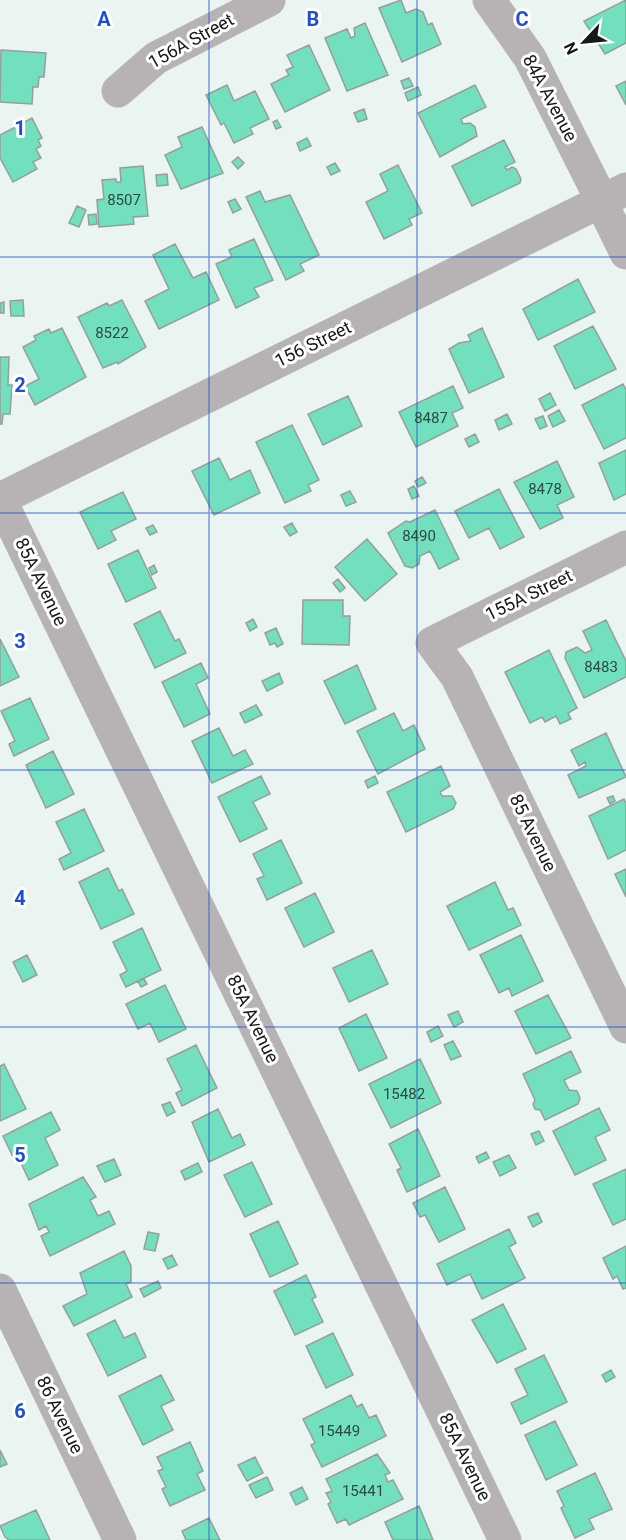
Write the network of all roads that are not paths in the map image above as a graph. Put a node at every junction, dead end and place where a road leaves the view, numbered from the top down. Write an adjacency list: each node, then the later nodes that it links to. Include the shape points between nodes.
1 (269, 0): 3 (street, 156A Street, via 156,58)
2 (489, 0): 4 (street, 84A Avenue, via 530,58)
3 (118, 91)
4 (610, 198): 5 (street, 84A Avenue); 6 (street, 156 Street)
5 (626, 253)
6 (0, 499): 12 (street, 85A Avenue)
7 (626, 547): 8 (street, 155A Street)
8 (432, 643): 9 (street, 85 Avenue, via 457,677)
9 (626, 1027)
10 (0, 1290): 11 (street, 86 Avenue)
11 (120, 1540)
12 (505, 1540)

